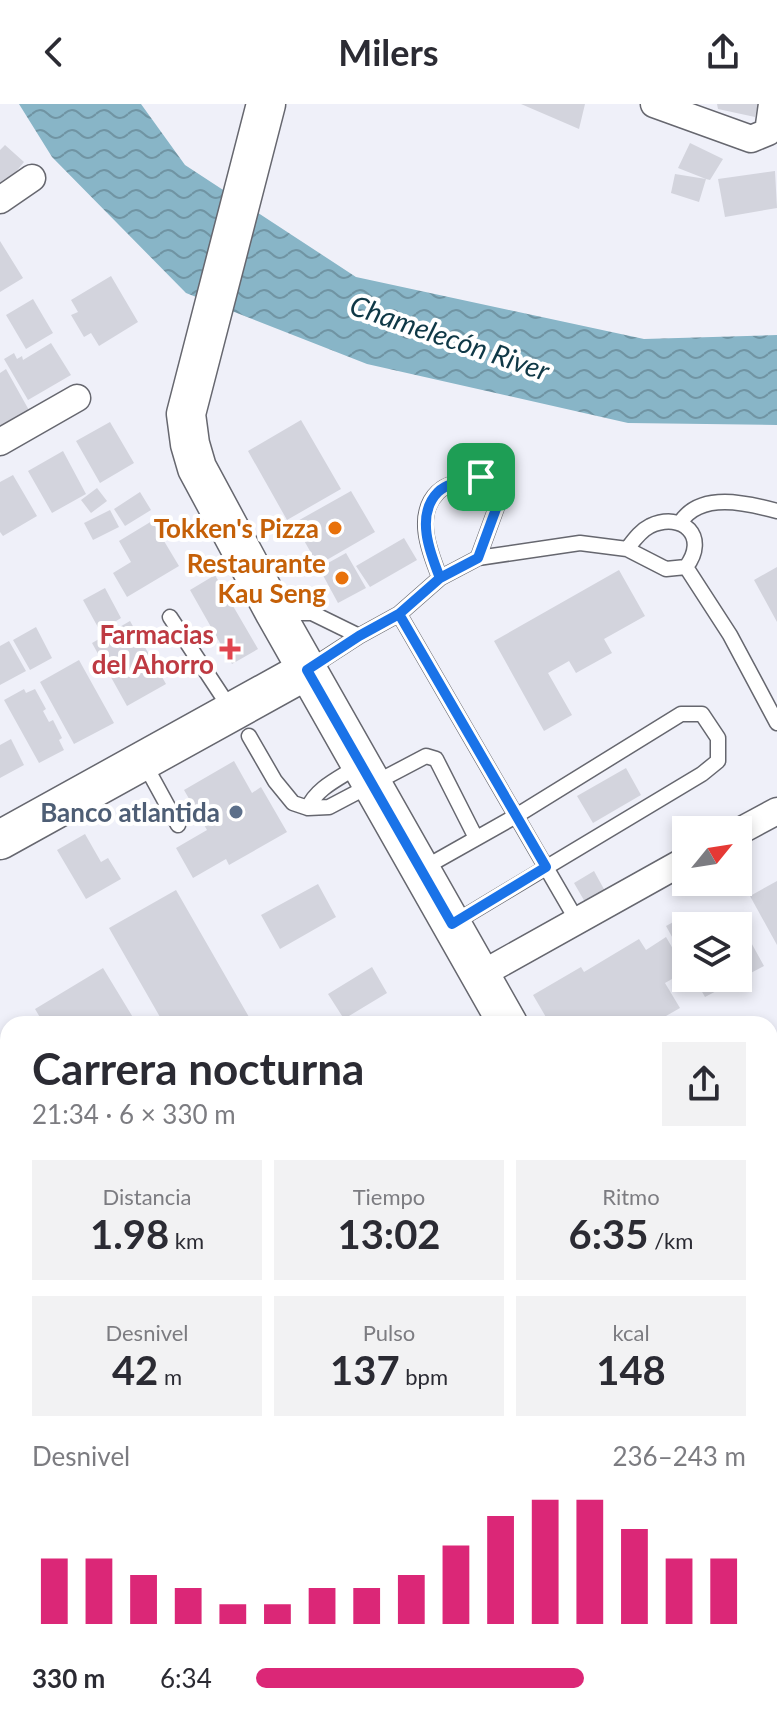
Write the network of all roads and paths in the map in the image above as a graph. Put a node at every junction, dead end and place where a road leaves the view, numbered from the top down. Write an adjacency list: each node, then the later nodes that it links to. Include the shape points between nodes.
1 (266, 104): 14 (street, via 186,414 197,468)
2 (654, 104): 3 (street, via 751,139 768,132)
3 (772, 104)
4 (32, 178): 5 (street)
5 (0, 200)
6 (77, 398): 7 (street)
7 (0, 442)
8 (777, 511): 9 (lane, via 712,503 694,508)
9 (680, 523): 10 (lane, via 652,525); 12 (lane, via 697,545)
10 (627, 549): 11 (lane, via 580,543); 12 (lane, via 666,569)
11 (478, 558): 13 (lane); 13 (lane, via 500,498 494,485 481,477 438,492 429,510 425,537)
12 (686, 567): 19 (lane)
13 (440, 578): 15 (lane)
14 (275, 613): 17 (lane, via 312,613); 18 (street)
15 (399, 614): 17 (lane); 25 (lane)
16 (170, 617): 20 (lane)
17 (359, 636): 18 (lane)
18 (307, 670): 20 (street); 22 (street)
19 (777, 723)
20 (240, 724): 21 (street); 23 (lane, via 275,781 293,803)
21 (143, 761): 27 (lane); 29 (street)
22 (366, 774): 23 (lane, via 319,792); 23 (lane, via 329,807); 28 (lane, via 426,756 436,759); 32 (street)
23 (308, 808)
24 (777, 811): 26 (street)
25 (516, 816): 28 (lane); 30 (lane); 30 (lane, via 681,714 702,714 718,738 718,761 702,774)
26 (752, 824)
27 (178, 825)
28 (476, 838): 32 (lane)
29 (0, 840)
30 (546, 867): 33 (lane); 34 (lane)
31 (672, 868): 33 (street)
32 (420, 870): 34 (street)
33 (576, 919): 35 (street)
34 (452, 924): 35 (street)
35 (480, 975): 36 (street)
36 (503, 1016)

